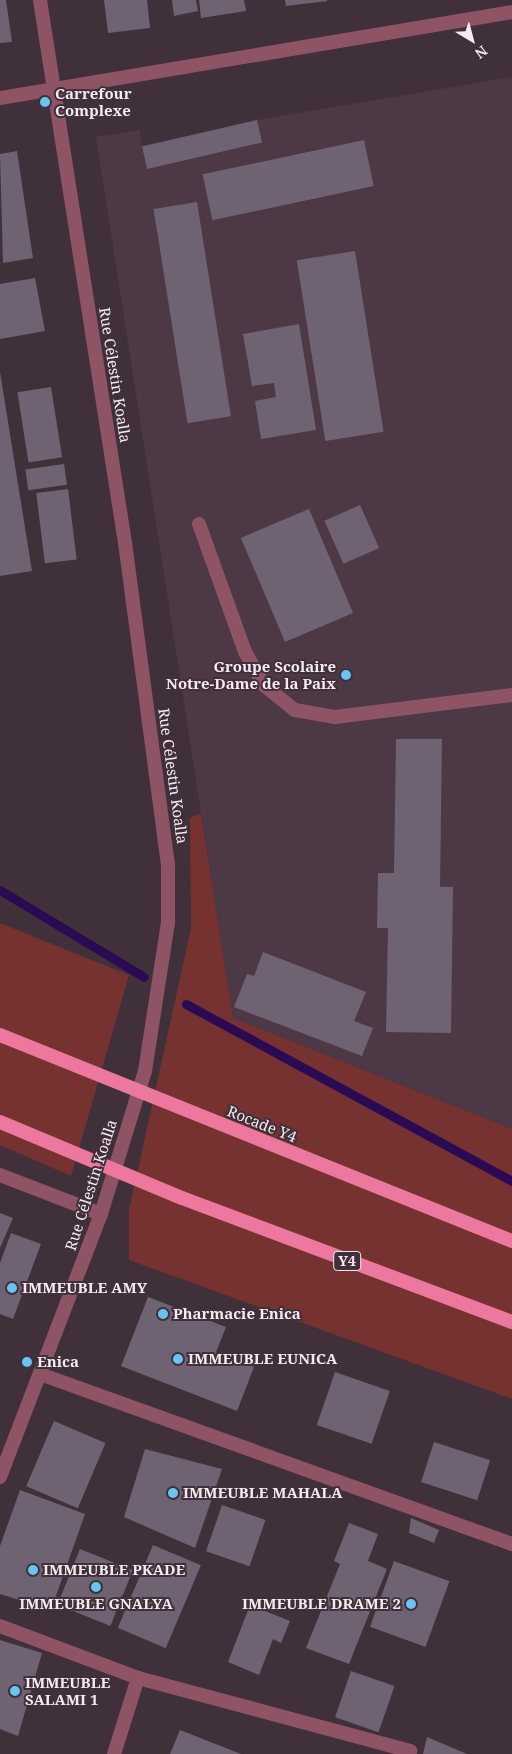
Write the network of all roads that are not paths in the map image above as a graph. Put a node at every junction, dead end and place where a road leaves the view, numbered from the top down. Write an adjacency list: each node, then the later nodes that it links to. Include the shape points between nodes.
1 (40, 0): 3 (street, Rue Célestin Koalla)
2 (512, 12): 3 (street)
3 (54, 87): 4 (street); 10 (street, Rue Célestin Koalla, via 125,543 168,865 168,922 145,1071)
4 (0, 98)
5 (199, 524): 6 (street, via 245,652 265,686 295,710 335,717)
6 (512, 695)
7 (0, 1035): 11 (highway, Rocade Y4)
8 (0, 1122): 12 (highway, Y4, via 182,1198)
9 (0, 1175): 10 (street)
10 (101, 1214): 13 (street, Rue Célestin Koalla)
11 (512, 1241)
12 (512, 1322)
13 (40, 1374): 14 (street, Rue Célestin Koalla); 15 (street, via 194,1426)
14 (0, 1477)
15 (512, 1544)
16 (0, 1626): 17 (street)
17 (138, 1678): 18 (street); 19 (street)
18 (410, 1751)
19 (114, 1754)

